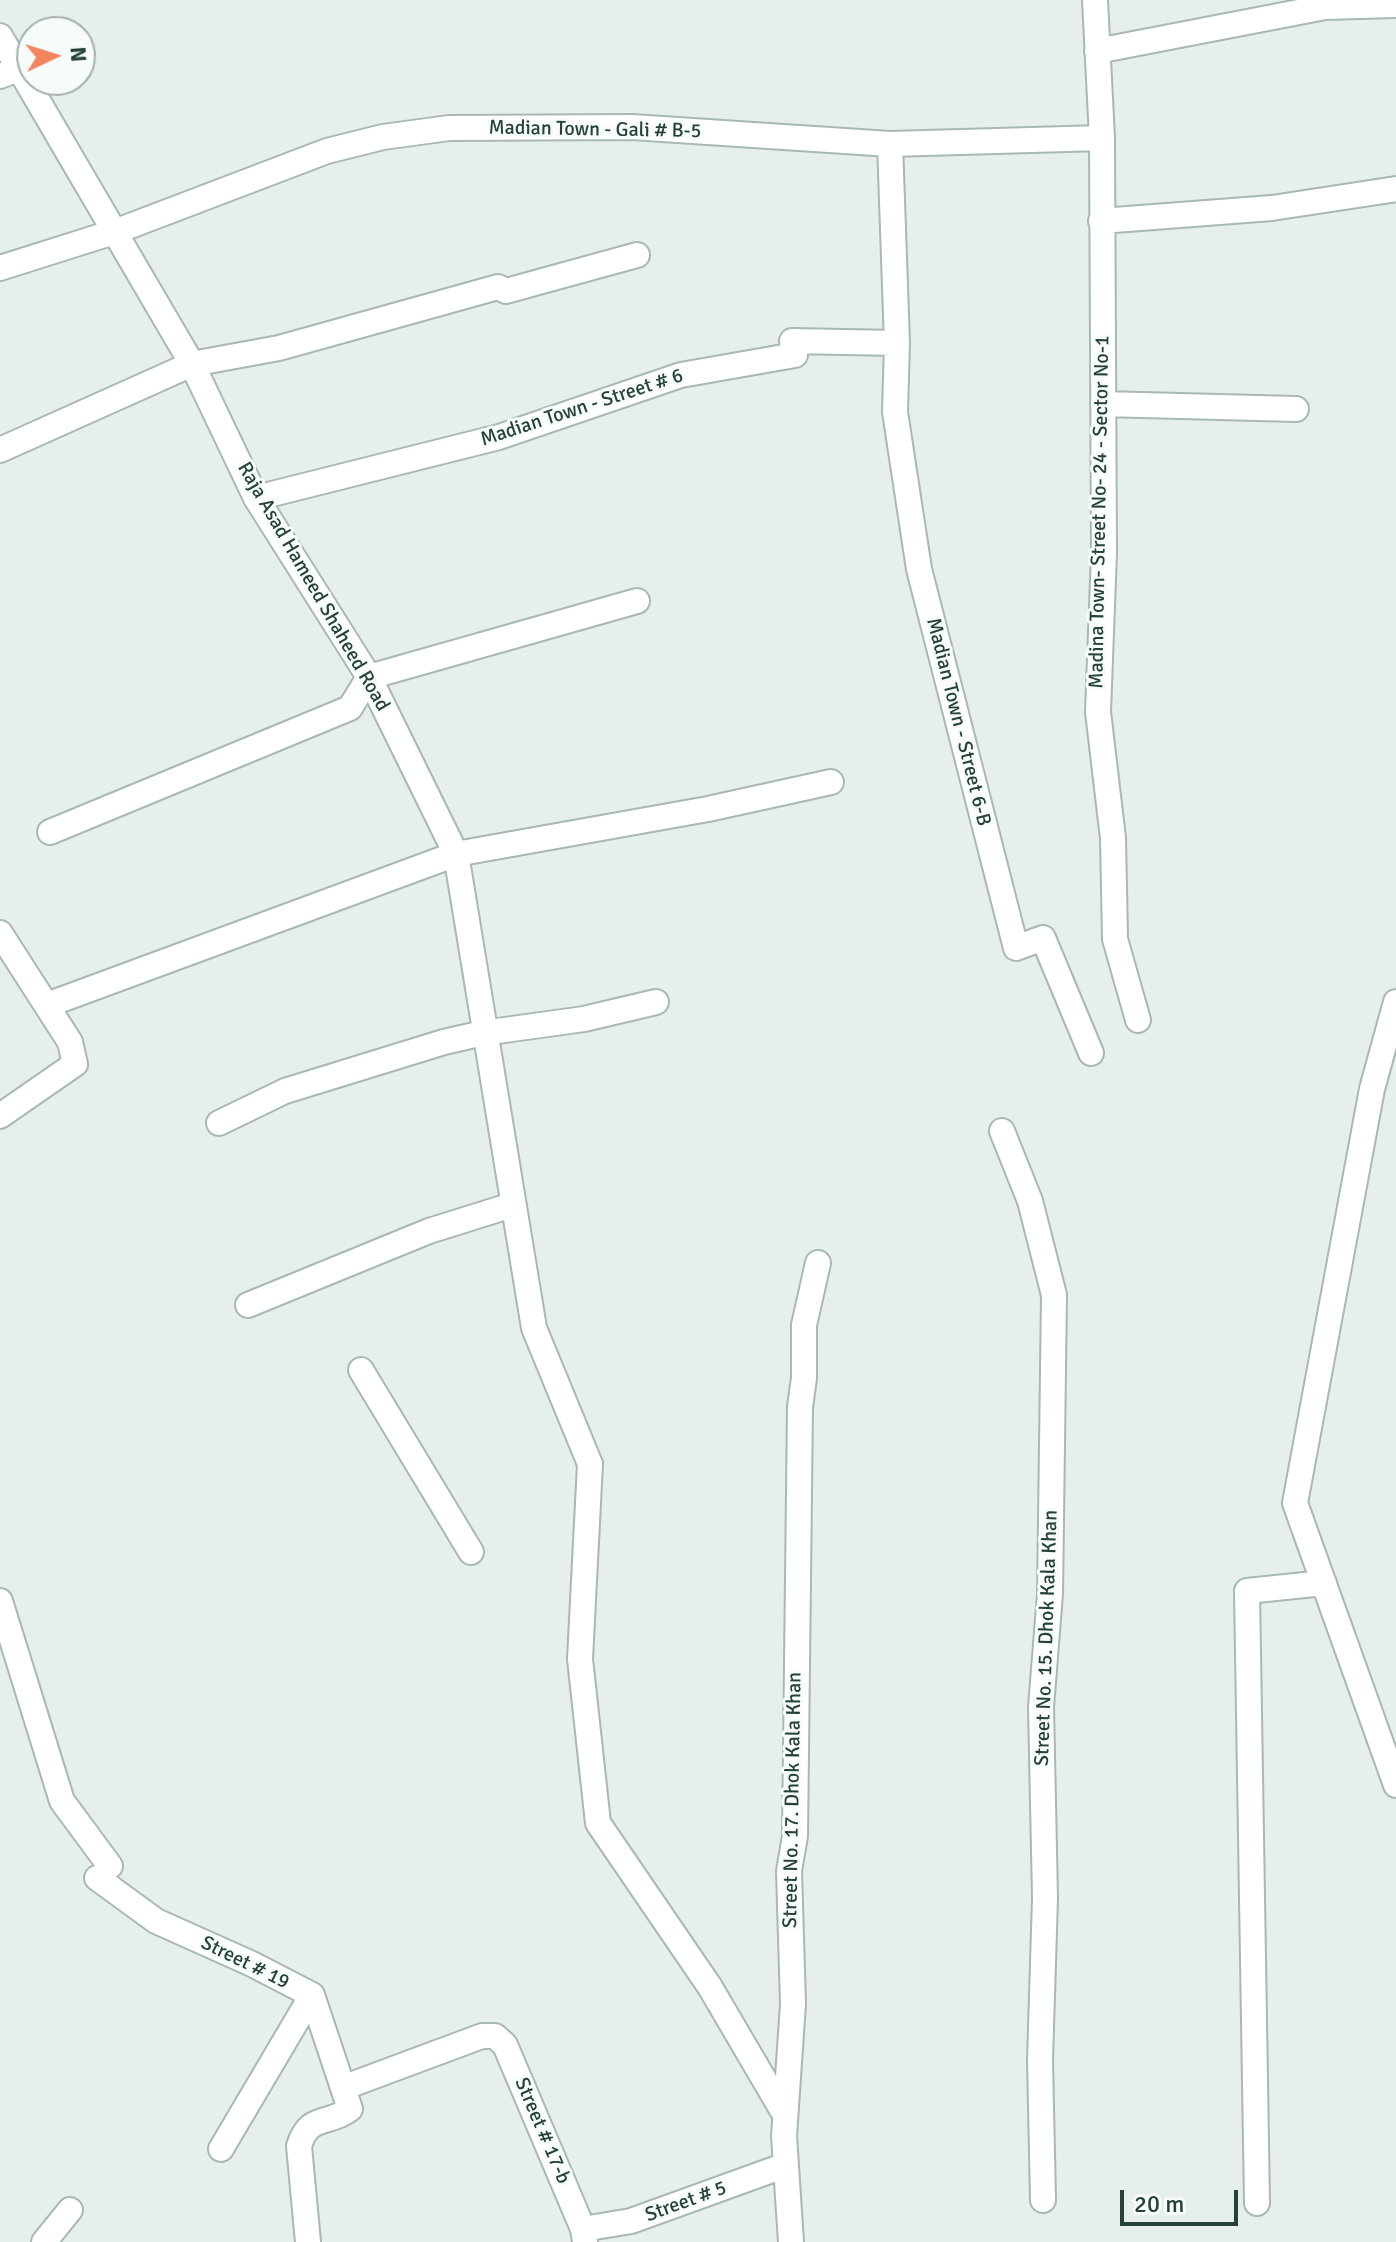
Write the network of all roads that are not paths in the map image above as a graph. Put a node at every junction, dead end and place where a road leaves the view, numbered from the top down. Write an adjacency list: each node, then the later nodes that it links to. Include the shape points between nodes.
1 (1095, 0): 4 (street, Madina Town- Street No- 24 - Sector No-1)
2 (1396, 5): 4 (street, via 1325,7)
3 (0, 36): 5 (street, Raja Asad Hameed Shaheed Road)
4 (1097, 51): 6 (street, Madina Town- Street No- 24 - Sector No-1)
5 (11, 72): 10 (street, Raja Asad Hameed Shaheed Road)
6 (1102, 138): 7 (street); 9 (street, Madina Town- Street No- 24 - Sector No-1)
7 (890, 144): 10 (street, Madian Town - Gali # B-5, via 632,127 449,128 327,151); 13 (street)
8 (1396, 189): 9 (street, via 1272,208)
9 (1101, 221): 15 (street, Madina Town- Street No- 24 - Sector No-1)
10 (117, 231): 12 (street, Madian Town - Gali # B-5); 14 (street, Raja Asad Hameed Shaheed Road)
11 (637, 255): 14 (street, via 279,348)
12 (0, 268)
13 (897, 343): 18 (street, Madian Town - Street # 6, via 792,341 795,355 681,375 499,437); 30 (street, Madian Town - Street 6-B, via 895,412 919,569 1016,948 1043,938)
14 (192, 364): 17 (street); 18 (street, Raja Asad Hameed Shaheed Road)
15 (1103, 404): 16 (street); 28 (street, Madina Town- Street No- 24 - Sector No-1, via 1098,712 1113,838 1115,939)
16 (1296, 409)
17 (0, 450)
18 (256, 498): 20 (street, Raja Asad Hameed Shaheed Road)
19 (637, 601): 20 (street)
20 (369, 677): 22 (street, via 350,708); 23 (street, Raja Asad Hameed Shaheed Road)
21 (831, 782): 23 (street)
22 (50, 832)
23 (456, 854): 27 (street); 29 (street, Raja Asad Hameed Shaheed Road)
24 (0, 933): 27 (street)
25 (656, 1002): 29 (street, via 584,1019)
26 (1396, 1002): 39 (street, via 1372,1089 1295,1503)
27 (47, 1005): 31 (street, via 70,1042 75,1064)
28 (1138, 1020)
29 (483, 1033): 32 (street, via 329,1076); 34 (street, Raja Asad Hameed Shaheed Road)
30 (1091, 1053)
31 (0, 1116)
32 (219, 1123)
33 (1002, 1131): 47 (street, Street No. 15. Dhok Kala Khan, via 1030,1201 1054,1295 1050,1594 1041,1707)
34 (512, 1205): 36 (street, via 429,1231); 44 (street, Raja Asad Hameed Shaheed Road, via 534,1328 590,1464 580,1659 598,1823 710,1987)
35 (818, 1263): 44 (street, Street No. 17. Dhok Kala Khan, via 804,1325 799,1421 795,1836 788,1916 793,2004)
36 (248, 1305)
37 (361, 1370): 38 (street)
38 (471, 1552)
39 (1324, 1583): 41 (street); 48 (street, via 1247,1591)
40 (0, 1601): 42 (street, Street # 19, via 62,1801 104,1872 156,1921)
41 (1396, 1785)
42 (312, 1995): 43 (street, Street # 19); 45 (street)
43 (345, 2087): 50 (street, Street # 17-b, via 482,2036 495,2036 505,2045); 52 (street, via 348,2112 312,2123 299,2146)
44 (785, 2115): 46 (street, Street No. 17. Dhok Kala Khan)
45 (221, 2149)
46 (786, 2165): 50 (street, Street # 5); 53 (street, Street No. 17. Dhok Kala Khan)
47 (1043, 2200)
48 (1257, 2203)
49 (70, 2210): 51 (street)
50 (584, 2236)
51 (44, 2242)
52 (308, 2242)
53 (791, 2242)

